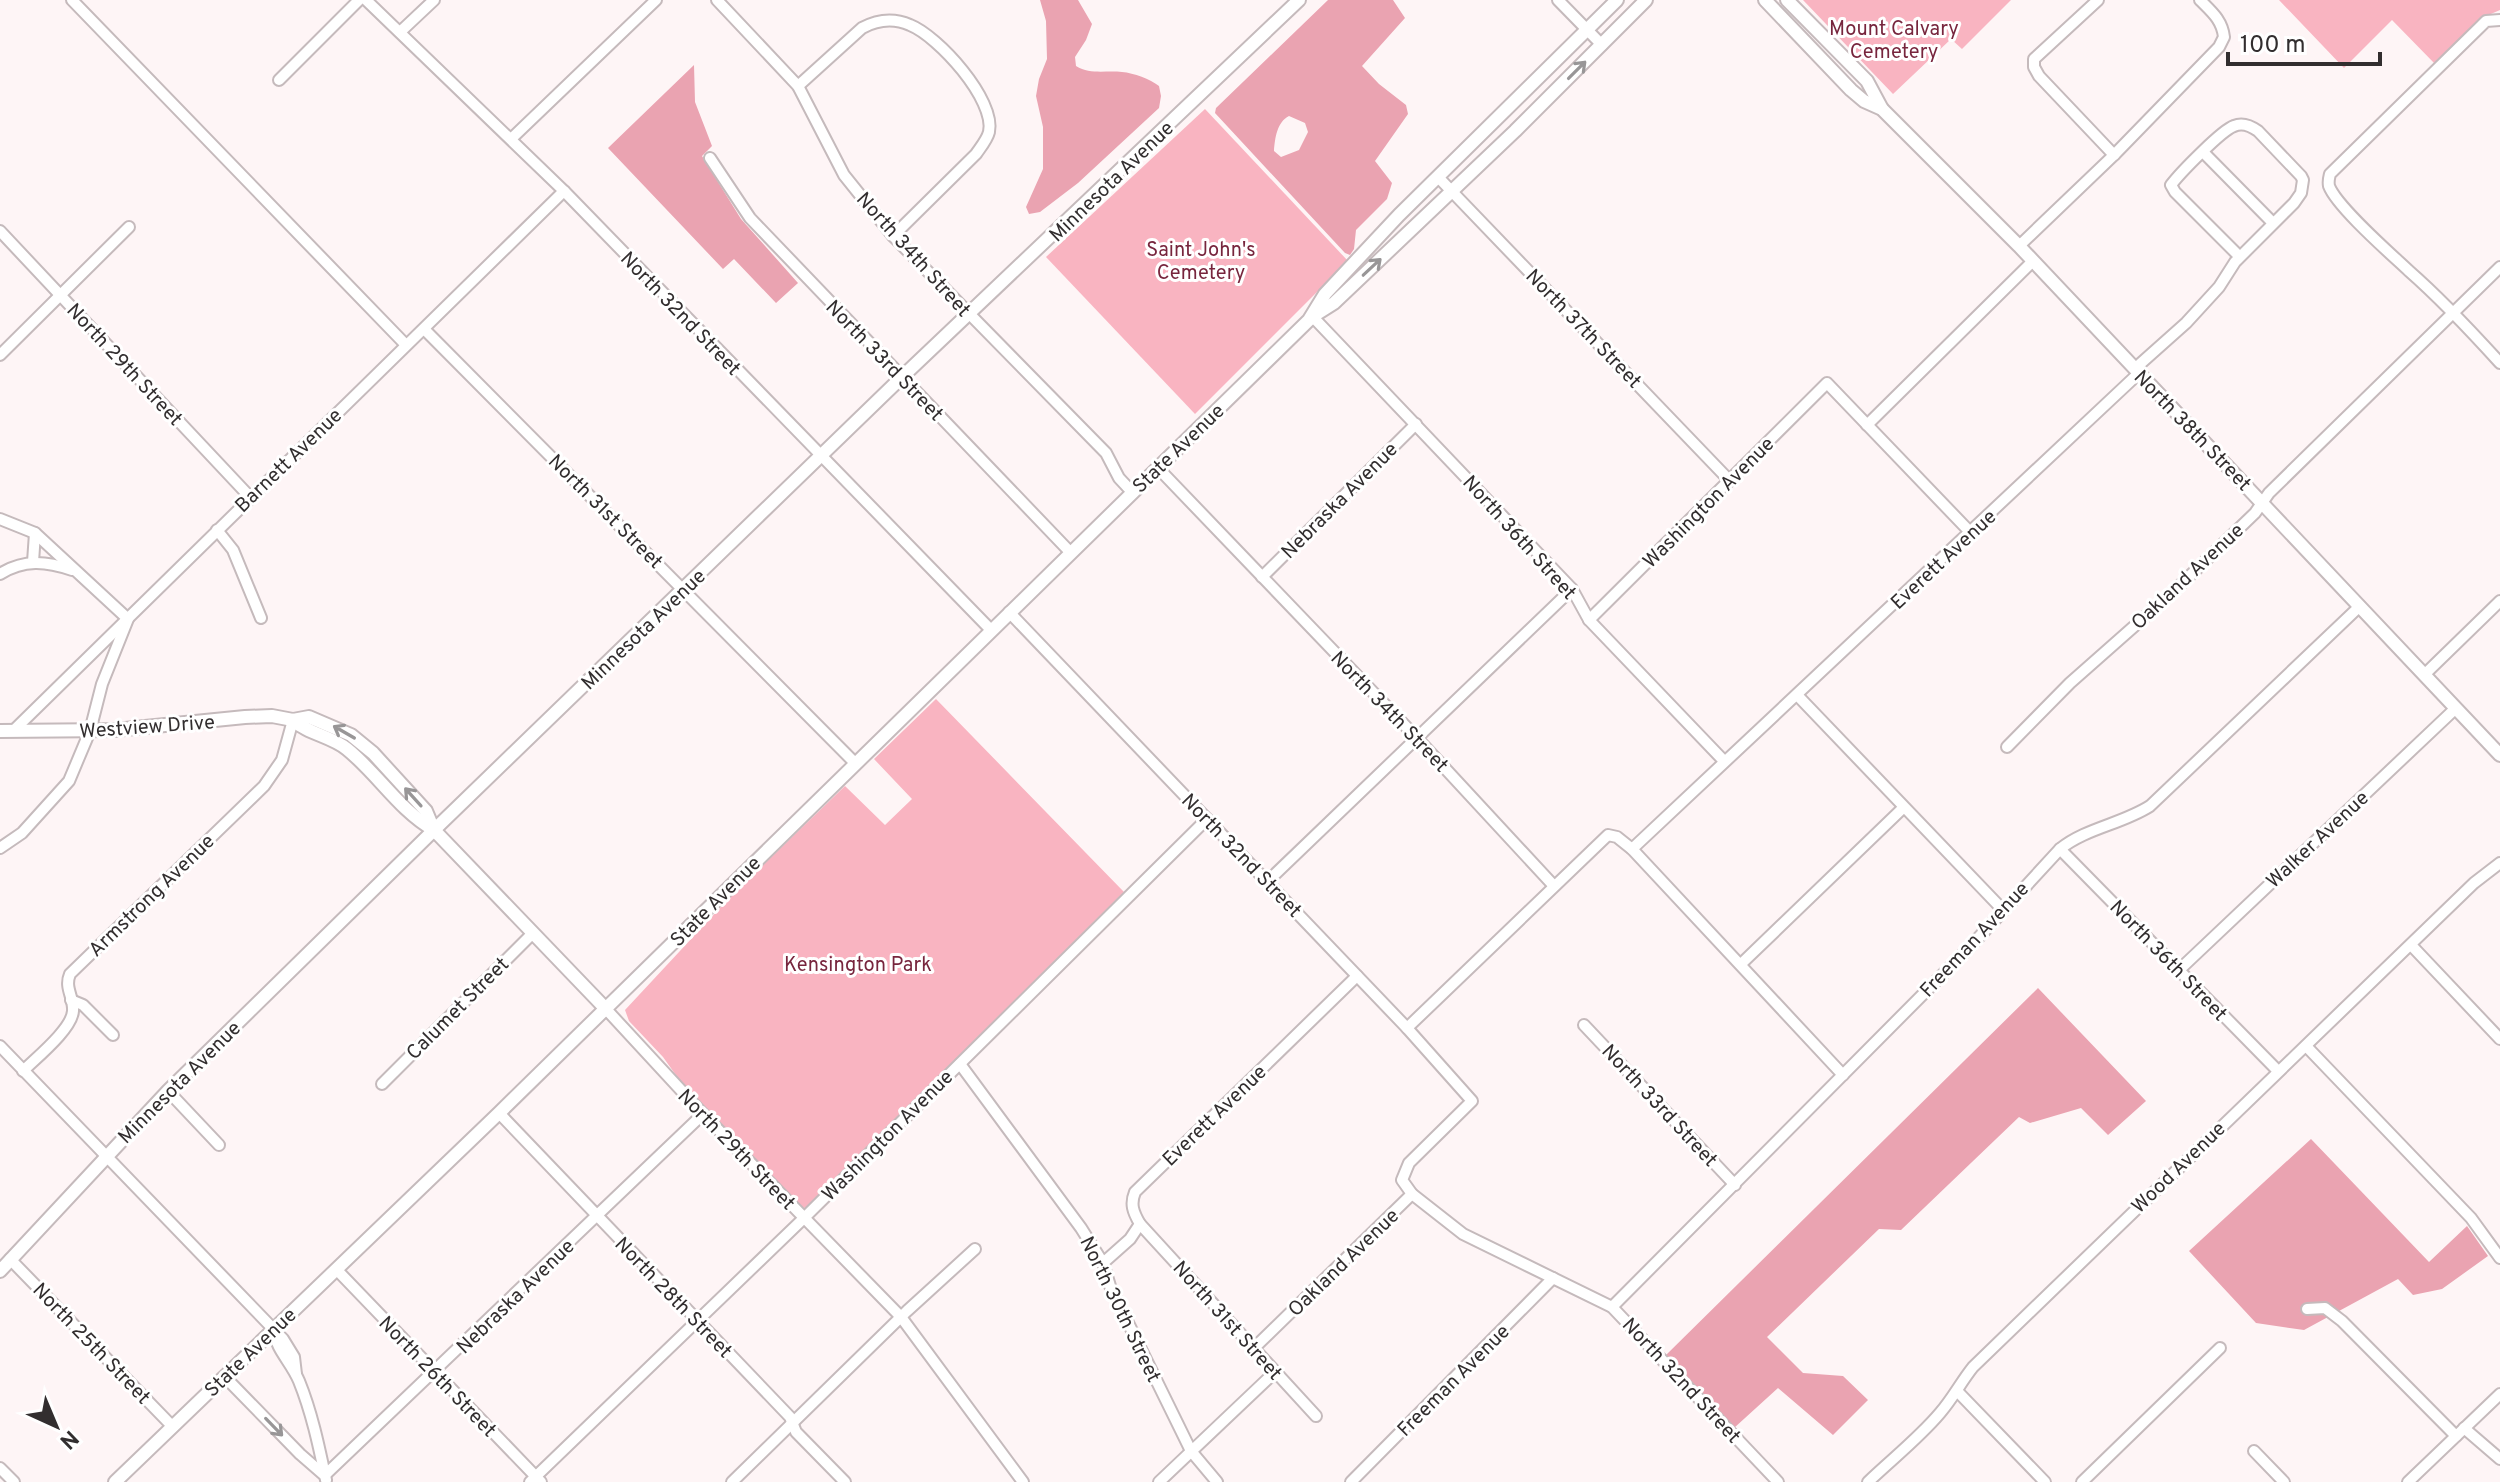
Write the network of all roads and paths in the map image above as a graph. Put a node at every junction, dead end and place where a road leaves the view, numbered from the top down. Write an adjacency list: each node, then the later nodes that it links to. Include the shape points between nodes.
1 (72, 0): 42 (street)
2 (359, 0): 19 (street)
3 (366, 0): 17 (street, North 32nd Street)
4 (434, 0): 17 (street)
5 (656, 0): 22 (street)
6 (717, 0): 20 (street, North 34th Street)
7 (1299, 0): 39 (main road, Minnesota Avenue)
8 (1558, 0): 16 (street)
9 (1617, 0): 16 (main road, State Avenue)
10 (1646, 0): 18 (main road, State Avenue)
11 (1765, 0): 21 (main road, North 38th Street, via 1851,90)
12 (1787, 0): 21 (main road, North 38th Street, via 1867,81)
13 (2098, 0): 24 (street, via 2034,64 2039,76)
14 (2200, 0): 24 (street, via 2220,20 2224,37 2219,47)
15 (2500, 20): 38 (street, via 2486,21 2330,174 2329,186 2350,212)
16 (1588, 30): 18 (street); 26 (main road, State Avenue)
17 (400, 32): 22 (street, North 32nd Street)
18 (1602, 45): 28 (main road, State Avenue, one-way to 18)
19 (279, 80)
20 (798, 86): 32 (street, North 34th Street, via 844,175); 32 (street, via 862,28 888,21 912,25 974,83 988,114 983,144)
21 (1882, 109): 33 (main road, North 38th Street)
22 (511, 139): 27 (street, North 32nd Street)
23 (2203, 152): 29 (street); 29 (street, Everett Avenue, via 2234,125 2258,131 2303,180 2301,193); 34 (street, Everett Avenue, via 2171,185)
24 (2114, 155): 33 (street)
25 (710, 158): 46 (street, North 33rd Street, via 750,218)
26 (1438, 177): 28 (street, North 37th Street); 40 (main road, State Avenue, via 1325,294)
27 (564, 191): 41 (street, Barnett Avenue); 49 (street, North 32nd Street)
28 (1452, 191): 40 (main road, State Avenue, one-way to 28, via 1334,303); 51 (street, North 37th Street)
29 (2273, 223): 34 (street, Everett Avenue)
30 (129, 227): 37 (street)
31 (0, 231): 37 (street, North 29th Street)
32 (893, 236): 39 (street, North 34th Street)
33 (2019, 246): 35 (main road, North 38th Street)
34 (2240, 257): 45 (street, Everett Avenue, via 2186,323 2140,364)
35 (2033, 261): 45 (main road, North 38th Street); 48 (street)
36 (2500, 267): 38 (street, Oakland Avenue)
37 (61, 295): 43 (street); 53 (street, North 29th Street)
38 (2452, 312): 44 (street); 54 (street, Oakland Avenue)
39 (970, 315): 46 (main road, Minnesota Avenue); 52 (street, North 34th Street, via 1106,453)
40 (1312, 316): 47 (street, North 36th Street); 50 (main road, State Avenue)
41 (424, 329): 42 (street, Barnett Avenue); 64 (street, North 31st Street)
42 (406, 345): 53 (street, Barnett Avenue)
43 (0, 355)
44 (2500, 363)
45 (2138, 374): 54 (main road, North 38th Street); 58 (street, Everett Avenue)
46 (902, 377): 49 (main road, Minnesota Avenue); 59 (street, North 33rd Street)
47 (1416, 424): 63 (street, Nebraska Avenue); 65 (street, North 36th Street)
48 (1867, 425): 51 (street, Washington Avenue, via 1827,383); 58 (street)
49 (820, 457): 64 (main road, Minnesota Avenue); 72 (street, North 32nd Street)
50 (1158, 468): 52 (main road, State Avenue); 63 (street, North 34th Street)
51 (1730, 481): 71 (street, Washington Avenue)
52 (1133, 493): 59 (main road, State Avenue)
53 (250, 497): 56 (street, Barnett Avenue)
54 (2262, 503): 67 (main road, North 38th Street); 80 (street, Oakland Avenue)
55 (0, 519): 57 (street)
56 (217, 530): 69 (street, via 233,550); 70 (street, Barnett Avenue)
57 (35, 533): 60 (street); 61 (street)
58 (1971, 533): 74 (street, Everett Avenue)
59 (1071, 553): 68 (main road, State Avenue)
60 (33, 562): 61 (street); 62 (street)
61 (78, 572): 70 (street)
62 (0, 574)
63 (1262, 577): 79 (street, North 34th Street)
64 (684, 589): 83 (street, North 31st Street); 86 (main road, Minnesota Avenue)
65 (1572, 589): 71 (street, North 36th Street); 79 (street)
66 (2500, 601): 73 (street)
67 (2360, 606): 73 (main road, North 38th Street); 89 (street, Freeman Avenue, via 2150,806)
68 (1009, 612): 72 (main road, State Avenue); 85 (street, North 32nd Street)
69 (261, 618)
70 (128, 619): 77 (street, Barnett Avenue); 78 (street)
71 (1589, 620): 82 (street, North 36th Street)
72 (991, 630): 83 (main road, State Avenue)
73 (2424, 675): 75 (main road, North 38th Street)
74 (1798, 696): 82 (street, Everett Avenue); 84 (street)
75 (2456, 708): 81 (main road, North 38th Street); 97 (street, Walker Avenue)
76 (293, 720): 78 (main road, Westview Drive, via 245,717); 86 (main road, Westview Drive, via 344,747 417,820); 99 (street, Armstrong Avenue, via 274,773 70,974)
77 (7, 731): 78 (main road, Westview Drive)
78 (90, 731): 87 (street, via 69,781 22,833)
79 (1416, 737): 91 (street); 92 (street, North 34th Street)
80 (2007, 747)
81 (2500, 755)
82 (1724, 761): 88 (street, Everett Avenue)
83 (855, 763): 100 (main road, State Avenue)
84 (1903, 808): 93 (street); 96 (street)
85 (1207, 819): 91 (street, North 32nd Street); 107 (street, Washington Avenue)
86 (434, 830): 94 (main road, North 29th Street); 112 (main road, Minnesota Avenue)
87 (0, 848)
88 (1632, 849): 92 (street, via 1608,835); 96 (street)
89 (2060, 849): 93 (street, Freeman Avenue); 97 (street, North 36th Street)
90 (2500, 863): 95 (street, Wood Avenue)
91 (1268, 881): 98 (street, North 32nd Street)
92 (1554, 886): 102 (street)
93 (2003, 910): 110 (street, Freeman Avenue)
94 (533, 933): 100 (main road, North 29th Street); 111 (street, Calumet Street)
95 (2411, 945): 104 (street); 106 (street, Wood Avenue)
96 (1741, 964): 110 (street)
97 (2179, 970): 109 (street, North 36th Street)
98 (1357, 976): 102 (street, North 32nd Street); 122 (street, Everett Avenue, via 1135,1192 1133,1212)
99 (71, 1000): 103 (street); 108 (street, Armstrong Avenue, via 69,1025)
100 (605, 1008): 114 (main road, State Avenue); 115 (street, North 29th Street)
101 (1584, 1025): 118 (street, North 33rd Street)
102 (1407, 1028): 113 (street, North 32nd Street)
103 (113, 1035)
104 (2500, 1039)
105 (0, 1046): 108 (street)
106 (2306, 1046): 109 (street, Wood Avenue); 124 (street, via 2471,1218)
107 (960, 1064): 121 (street, Washington Avenue); 126 (street, North 30th Street)
108 (23, 1071): 117 (street)
109 (2278, 1071): 140 (street, Wood Avenue, via 1973,1367)
110 (1843, 1075): 118 (street, Freeman Avenue)
111 (382, 1084)
112 (168, 1091): 116 (street); 117 (main road, Minnesota Avenue)
113 (1472, 1101): 119 (street, Oakland Avenue, via 1409,1163 1402,1180)
114 (499, 1113): 120 (street, North 28th Street); 127 (main road, State Avenue)
115 (703, 1114): 120 (street, Nebraska Avenue); 121 (street, North 29th Street)
116 (219, 1145)
117 (108, 1155): 125 (main road, Minnesota Avenue); 134 (street)
118 (1735, 1185): 130 (street, Freeman Avenue)
119 (1412, 1194): 129 (street, North 32nd Street, via 1463,1234); 136 (street, Oakland Avenue)
120 (597, 1217): 133 (street, North 28th Street); 138 (street, Nebraska Avenue)
121 (803, 1219): 132 (street, North 29th Street); 133 (street, Washington Avenue)
122 (1140, 1224): 126 (street); 136 (street, North 31st Street)
123 (975, 1249): 132 (street)
124 (2500, 1258)
125 (10, 1259): 128 (main road, Minnesota Avenue); 144 (street, North 25th Street)
126 (1103, 1263): 146 (street, North 30th Street)
127 (336, 1269): 134 (main road, State Avenue); 138 (street, North 26th Street)
128 (0, 1271)
129 (1553, 1278): 130 (street, North 32nd Street); 159 (street, Freeman Avenue)
130 (1612, 1307): 160 (street, North 32nd Street)
131 (2307, 1309): 145 (street, via 2325,1308 2342,1321)
132 (901, 1317): 143 (street); 156 (street, North 29th Street)
133 (698, 1321): 143 (street, North 28th Street); 151 (street, Washington Avenue)
134 (273, 1330): 139 (main road, State Avenue); 150 (street, via 311,1414)
135 (2220, 1348): 163 (street)
136 (1253, 1349): 137 (street, North 31st Street)
137 (1275, 1372): 142 (street, North 31st Street); 146 (street)
138 (435, 1373): 150 (street, Nebraska Avenue); 151 (street, North 26th Street)
139 (225, 1377): 144 (main road, State Avenue); 150 (street, one-way to 150)
140 (1958, 1392): 161 (street, Wood Avenue); 162 (street)
141 (2500, 1394): 145 (street)
142 (1316, 1416)
143 (793, 1424): 154 (street); 155 (street, North 28th Street)
144 (173, 1427): 153 (main road, State Avenue)
145 (2460, 1432): 148 (street); 165 (street)
146 (1191, 1451): 157 (street); 158 (street, North 30th Street)
147 (2254, 1451): 164 (street)
148 (2500, 1459)
149 (0, 1468): 152 (street)
150 (326, 1479)
151 (536, 1480)
152 (14, 1482)
153 (115, 1482)
154 (732, 1482)
155 (845, 1482)
156 (1023, 1482)
157 (1159, 1482)
158 (1217, 1482)
159 (1351, 1482)
160 (1778, 1482)
161 (1868, 1482)
162 (2045, 1482)
163 (2082, 1482)
164 (2284, 1482)
165 (2408, 1482)

